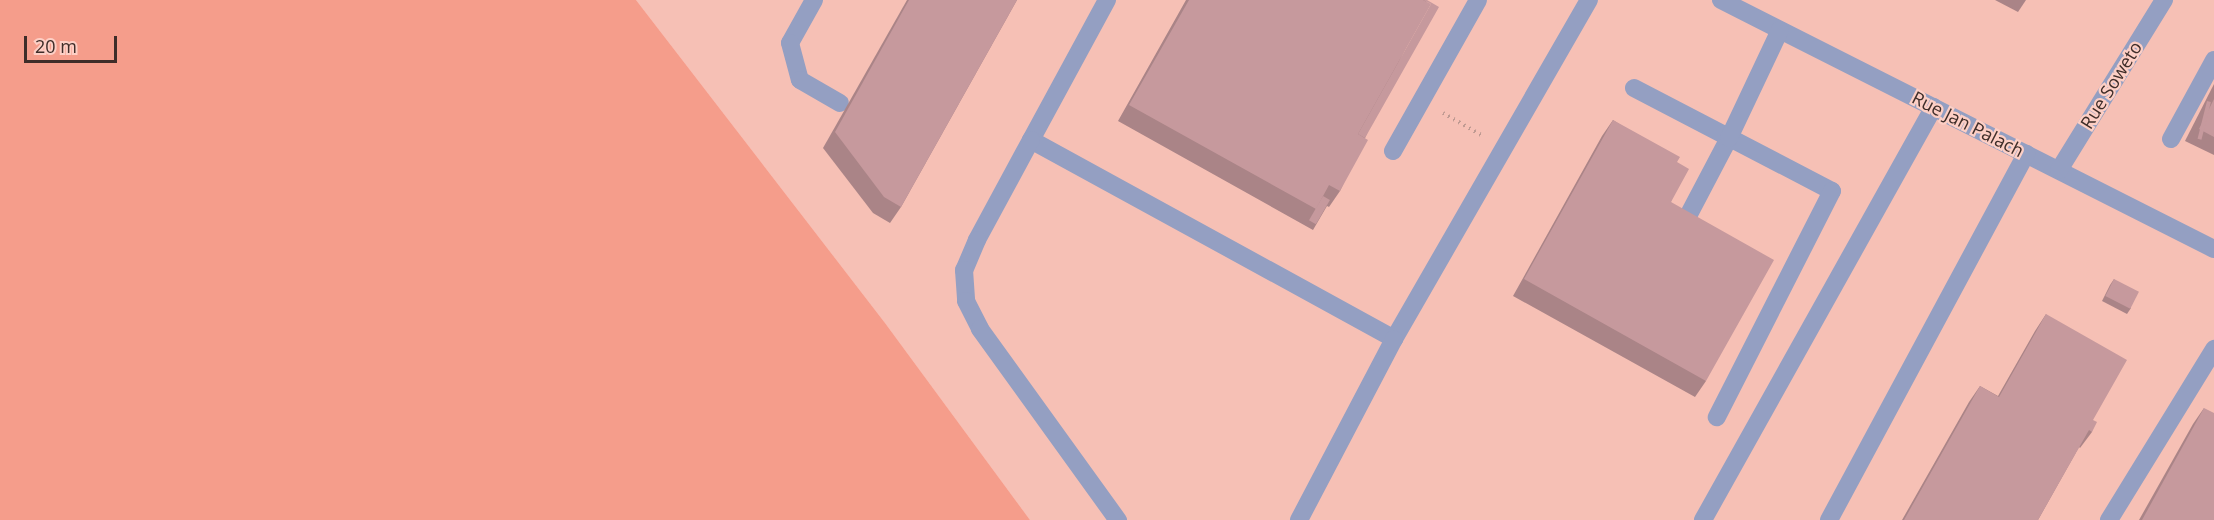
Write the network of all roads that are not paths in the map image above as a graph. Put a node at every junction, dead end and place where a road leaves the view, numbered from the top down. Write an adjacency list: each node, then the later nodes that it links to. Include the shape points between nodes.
1 (814, 0): 10 (street, via 790,43 800,80)
2 (1107, 0): 14 (street)
3 (1478, 0): 15 (street)
4 (1589, 0): 20 (street)
5 (1721, 0): 7 (street, Rue Jan Palach)
6 (2164, 0): 17 (street, Rue Soweto)
7 (1780, 30): 11 (street, Rue Jan Palach); 12 (street)
8 (2214, 60): 13 (street)
9 (1634, 88): 12 (street)
10 (840, 102)
11 (1934, 107): 16 (street, Rue Jan Palach); 25 (street)
12 (1729, 138): 18 (street); 22 (street, via 1832,191)
13 (2171, 139)
14 (1031, 140): 20 (street); 23 (street, via 964,270 966,301 980,329)
15 (1393, 150)
16 (2026, 154): 17 (street, Rue Jan Palach); 26 (street)
17 (2059, 170): 19 (street, Rue Jan Palach)
18 (1688, 216)
19 (2214, 249)
20 (1394, 339): 24 (street)
21 (2214, 348): 27 (street)
22 (1717, 417)
23 (1118, 520)
24 (1299, 520)
25 (1703, 520)
26 (1829, 520)
27 (2109, 520)

